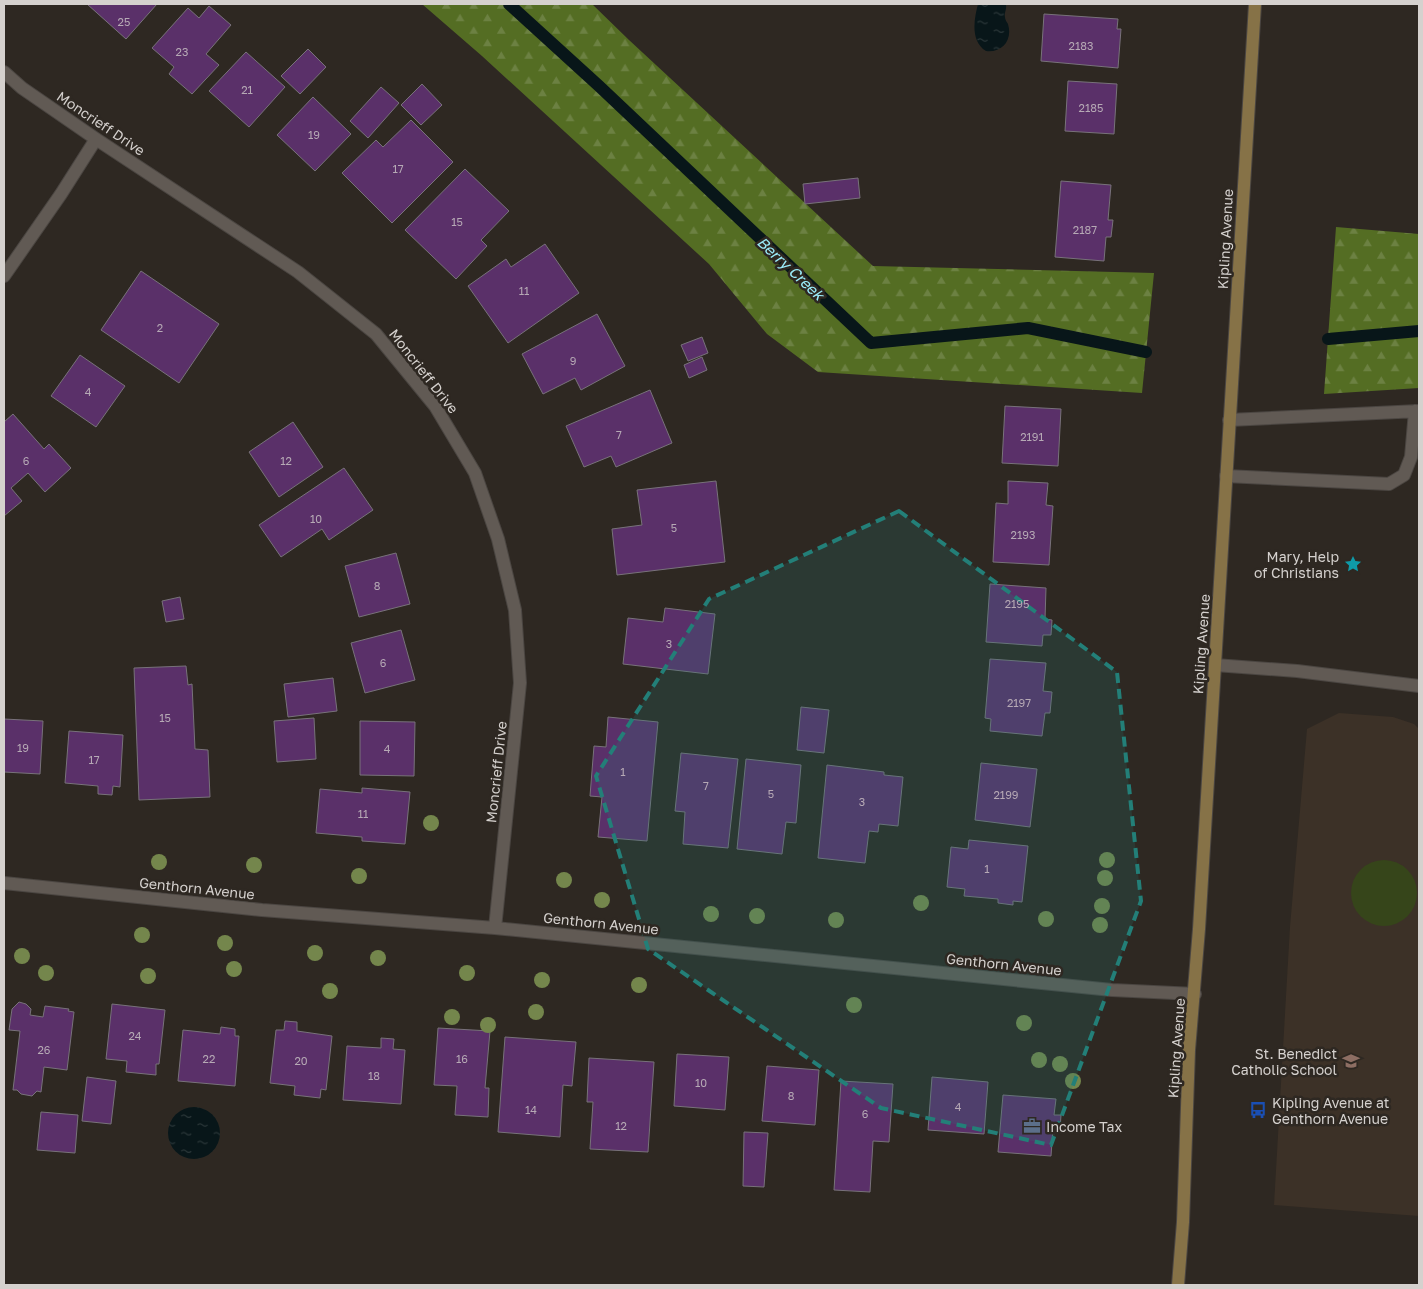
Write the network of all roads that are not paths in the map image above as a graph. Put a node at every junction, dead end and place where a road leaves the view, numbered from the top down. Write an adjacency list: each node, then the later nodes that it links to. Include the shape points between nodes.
1 (1255, 4): 6 (main road, Kipling Avenue)
2 (4, 72): 3 (street, Moncrieff Drive)
3 (96, 139): 4 (street); 11 (street, Moncrieff Drive, via 298,272 376,334 435,406 475,474 498,539 515,610 520,683)
4 (4, 276)
5 (1417, 411): 6 (street); 7 (street, via 1411,457 1404,475 1389,484)
6 (1229, 420): 7 (main road, Kipling Avenue)
7 (1226, 476): 8 (main road, Kipling Avenue)
8 (1215, 665): 9 (street); 12 (main road, Kipling Avenue)
9 (1419, 686)
10 (4, 883): 11 (street, Genthorn Avenue, via 262,910)
11 (495, 928): 12 (street, Genthorn Avenue, via 1112,990)
12 (1195, 994): 13 (main road, Kipling Avenue, via 1189,1050)
13 (1178, 1285)

